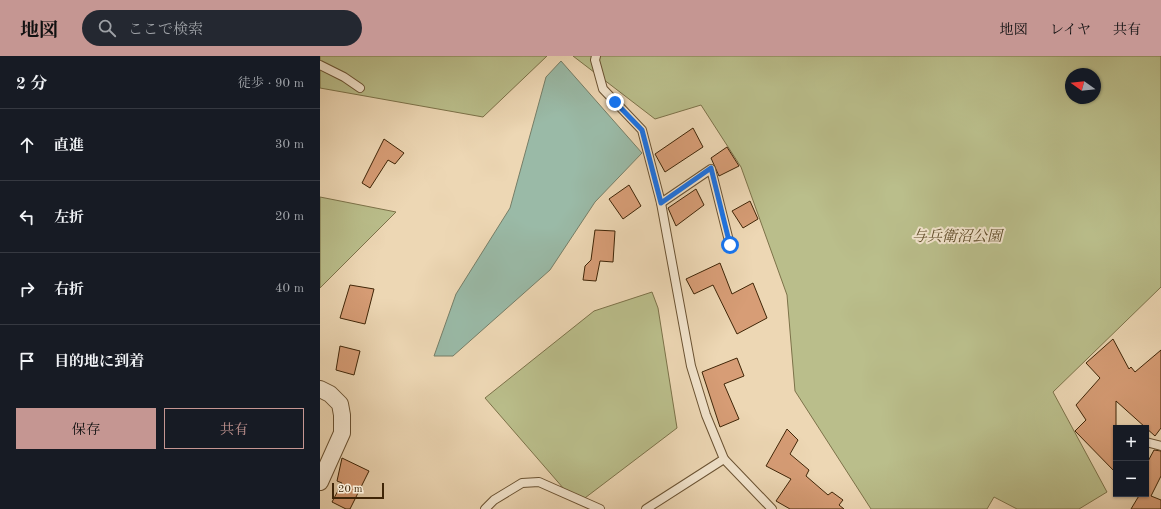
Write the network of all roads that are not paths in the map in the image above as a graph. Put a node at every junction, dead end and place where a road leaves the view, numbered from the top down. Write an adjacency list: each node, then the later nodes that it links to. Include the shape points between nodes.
1 (596, 56): 4 (lane, via 603,89 642,130)
2 (320, 65): 3 (lane)
3 (360, 88)
4 (661, 203): 5 (lane, via 711,168); 9 (lane, via 692,366 706,415)
5 (730, 245)
6 (320, 389): 10 (street, via 340,404 342,415 342,433)
7 (1149, 443): 8 (lane)
8 (1161, 446)
9 (724, 459): 13 (lane); 14 (lane)
10 (320, 482)
11 (485, 509): 12 (lane, via 494,500 522,483 539,482)
12 (600, 509)
13 (646, 509)
14 (772, 509)

